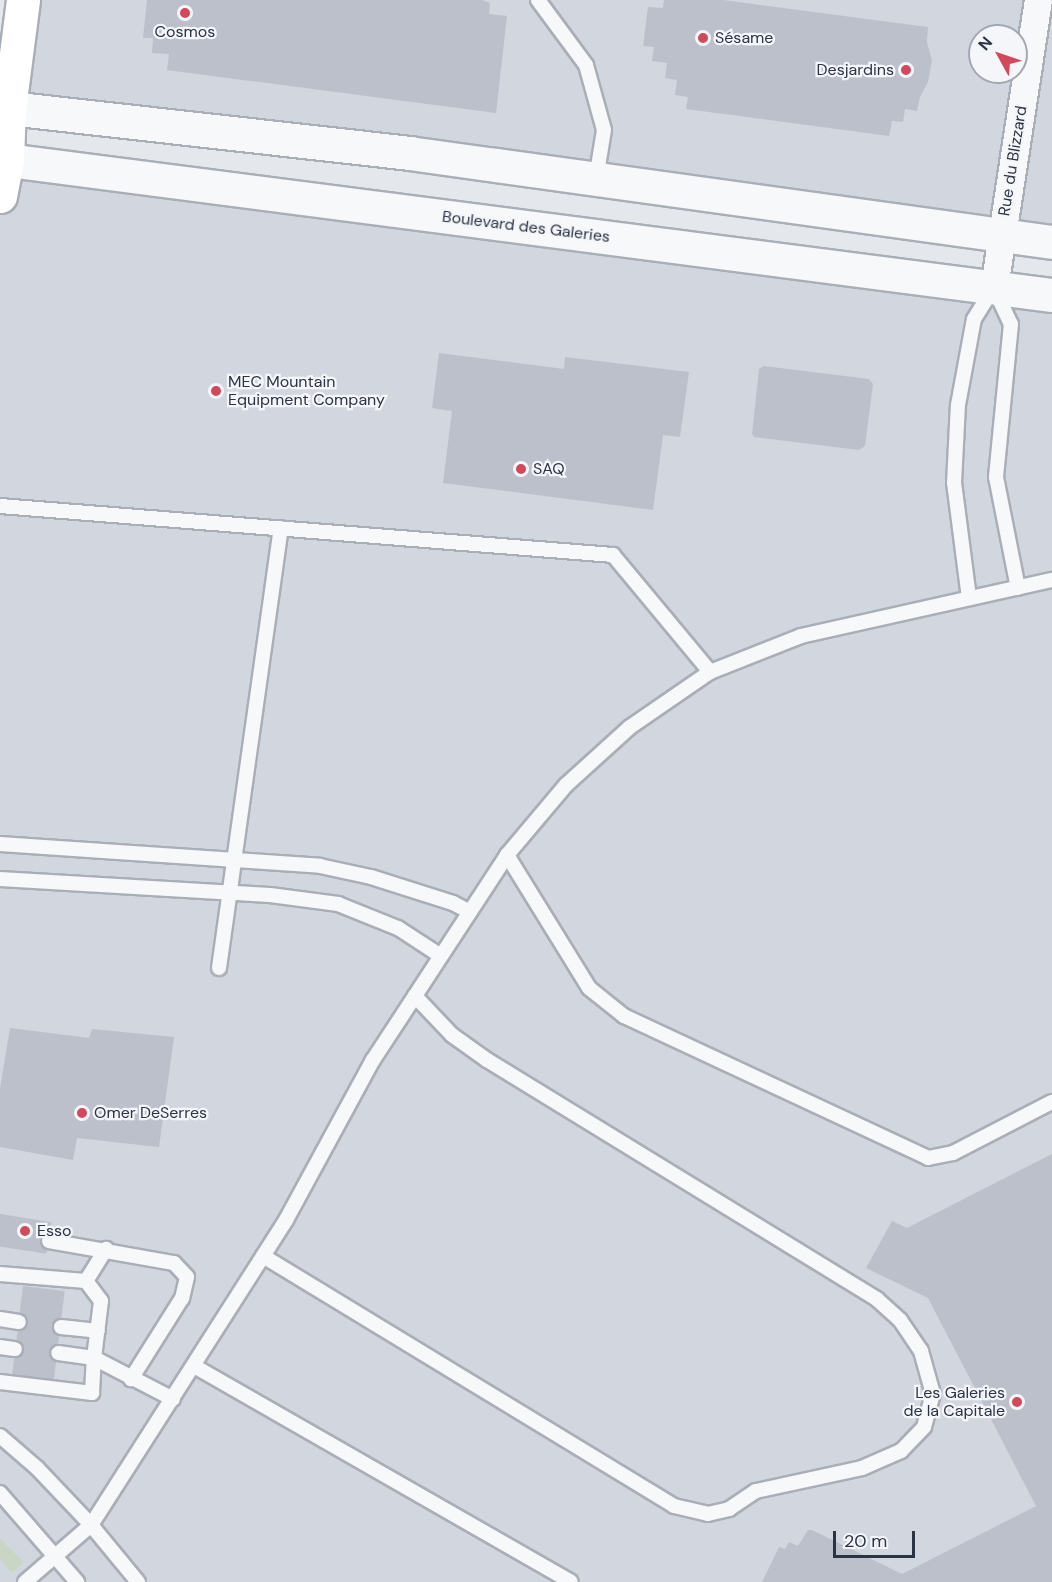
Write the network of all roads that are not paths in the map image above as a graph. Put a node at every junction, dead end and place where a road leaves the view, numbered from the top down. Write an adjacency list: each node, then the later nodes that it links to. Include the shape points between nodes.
1 (23, 0): 4 (main road)
2 (538, 0): 6 (lane, via 586,65 604,130)
3 (1038, 0): 8 (street, Rue du Blizzard)
4 (4, 108): 5 (main road); 6 (street, via 409,153)
5 (3, 159): 7 (main road); 10 (street, Boulevard des Galeries)
6 (596, 179): 8 (street)
7 (0, 196)
8 (1002, 235): 9 (street); 10 (street, Rue du Blizzard)
9 (1052, 242)
10 (994, 287): 11 (street, Boulevard des Galeries); 15 (lane, via 1011,324 996,477); 16 (lane, via 974,319 958,405 954,483)
11 (1052, 295)
12 (0, 506): 13 (lane)
13 (281, 528): 17 (lane, via 613,555); 20 (lane)
14 (1052, 580): 15 (lane)
15 (1018, 588): 16 (lane)
16 (969, 598): 17 (lane, via 801,636)
17 (710, 672): 19 (lane, via 630,727 566,784)
18 (0, 844): 20 (lane)
19 (507, 855): 23 (lane); 27 (lane, via 589,988 624,1016 928,1158 953,1153)
20 (234, 859): 22 (lane); 23 (lane, via 320,866 453,903)
21 (0, 879): 22 (lane)
22 (230, 892): 24 (lane, via 338,904 398,928); 25 (lane)
23 (470, 912): 24 (lane)
24 (441, 956): 26 (lane)
25 (219, 968)
26 (415, 996): 30 (lane, via 373,1060); 30 (lane, via 452,1035 488,1060 876,1299 900,1320 921,1351 933,1394 924,1427 901,1451 862,1468 756,1491 729,1509 708,1514 674,1506)
27 (1052, 1102)
28 (49, 1240): 29 (lane)
29 (106, 1249): 32 (lane); 42 (lane, via 174,1263 187,1277 182,1298)
30 (263, 1256): 41 (lane)
31 (0, 1274): 32 (lane)
32 (86, 1281): 36 (lane, via 101,1301)
33 (0, 1319): 34 (lane)
34 (19, 1322)
35 (61, 1327): 36 (lane)
36 (98, 1331): 40 (lane)
37 (0, 1347): 38 (lane)
38 (15, 1349)
39 (58, 1353): 40 (lane)
40 (94, 1358): 42 (lane); 43 (lane, via 92,1393)
41 (194, 1366): 44 (lane); 52 (lane)
42 (131, 1379): 44 (lane)
43 (0, 1382)
44 (173, 1399): 47 (lane)
45 (0, 1436): 47 (lane)
46 (0, 1493): 48 (lane)
47 (91, 1525): 48 (lane); 51 (lane)
48 (55, 1556): 49 (lane); 50 (lane)
49 (25, 1582)
50 (77, 1582)
51 (138, 1582)
52 (571, 1582)

